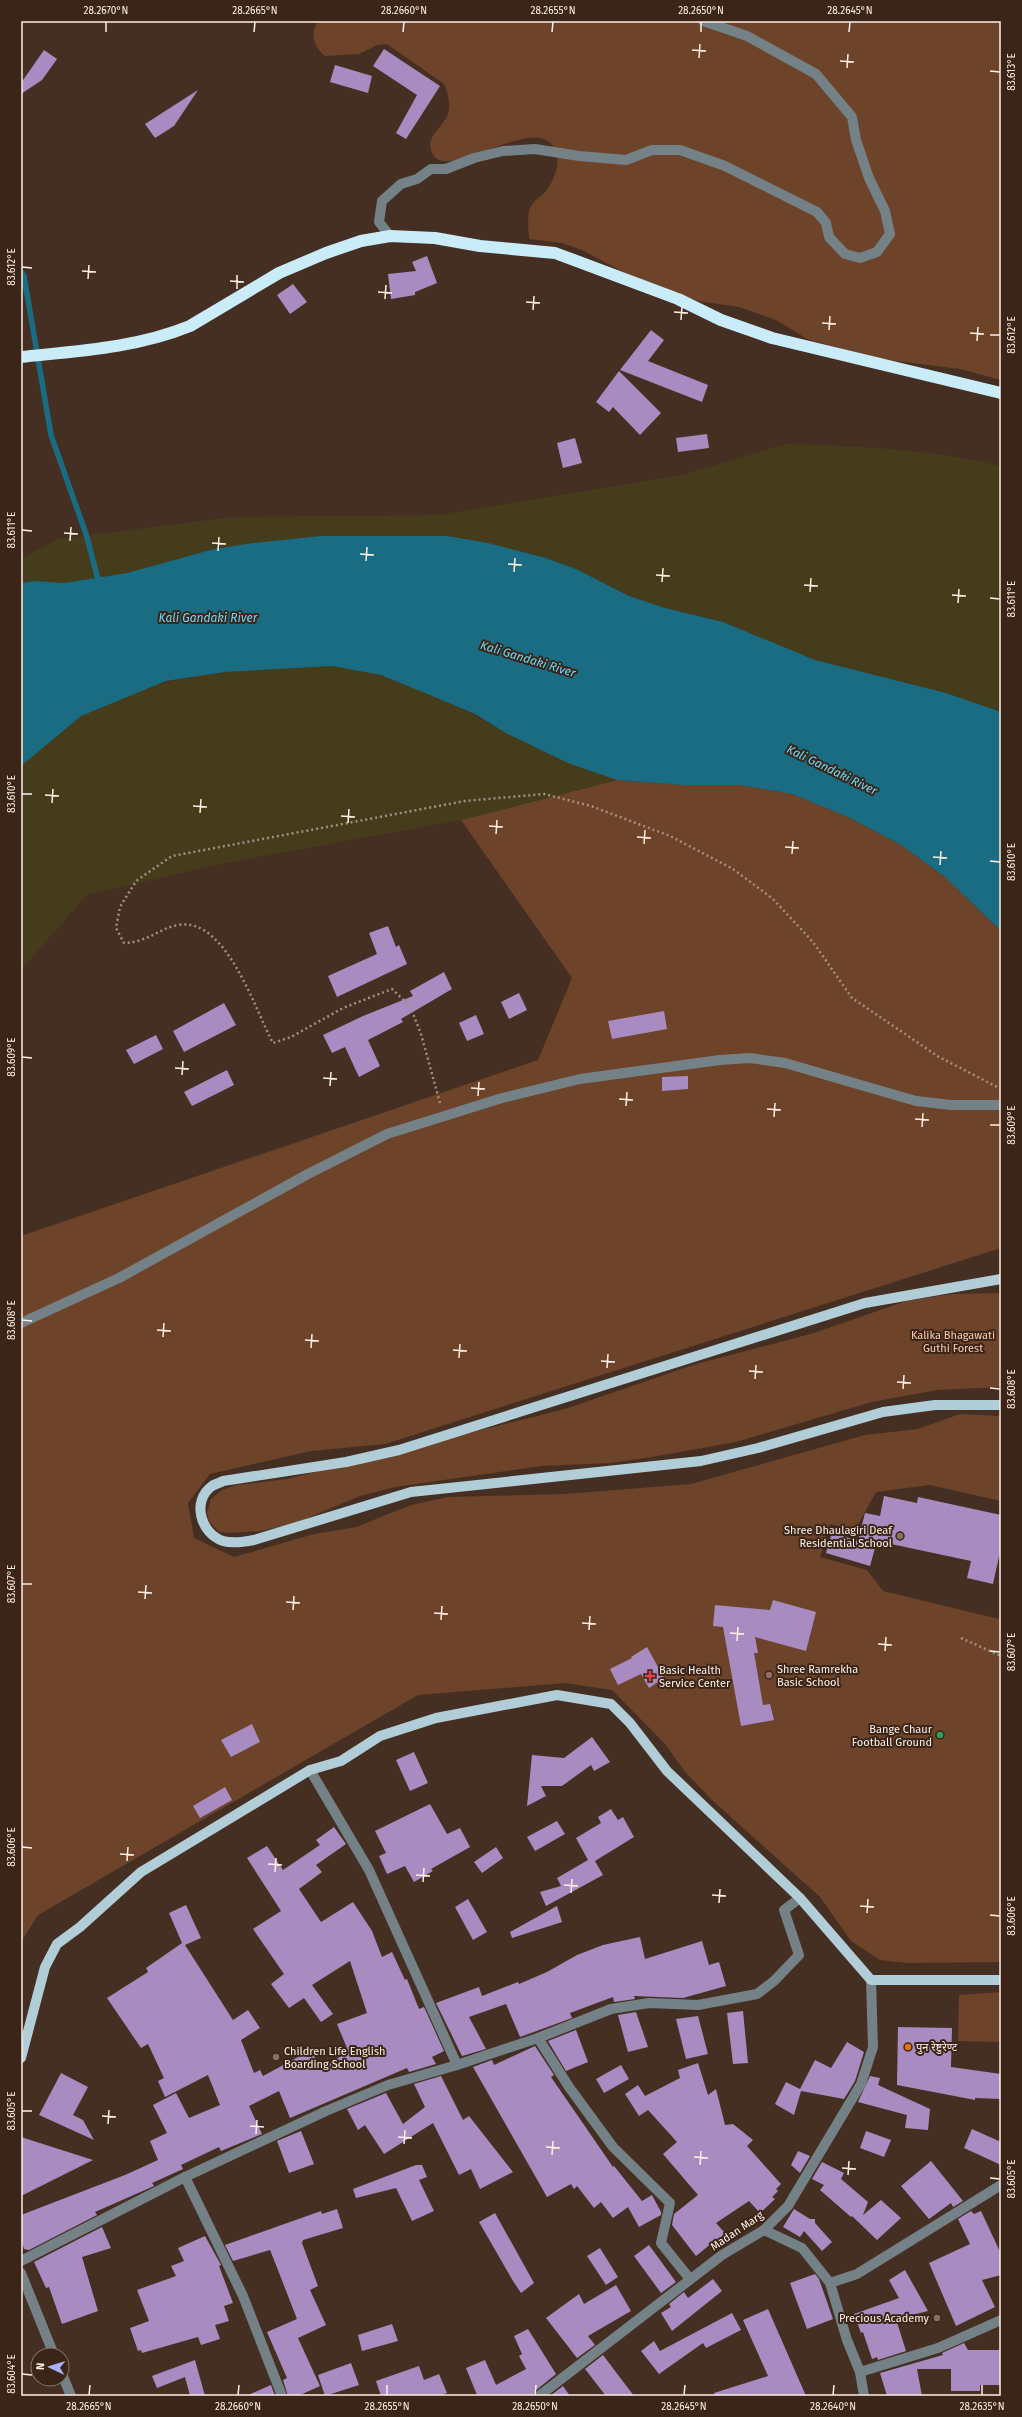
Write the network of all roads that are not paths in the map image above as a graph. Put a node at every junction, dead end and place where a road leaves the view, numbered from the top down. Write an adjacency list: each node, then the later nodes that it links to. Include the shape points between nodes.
1 (704, 21): 2 (street, via 747,36 816,74 852,117 856,140 869,178 885,211 890,234 877,252 860,258 845,254 829,237 826,223 817,212 725,166 680,150 652,150 626,160 535,149 504,151 474,158 446,169 430,169 417,179 401,184 382,201 379,222)
2 (390, 236): 3 (highway, via 354,244 279,273 190,326 177,331 119,346); 4 (highway, via 435,238 480,246 555,253 678,299 721,320 772,338)
3 (21, 357)
4 (1001, 393)
5 (1001, 1105): 7 (street, via 951,1105 916,1101 784,1063 750,1058 580,1079 502,1098 387,1134 308,1174 118,1278)
6 (1001, 1279): 8 (main road, via 865,1303 399,1450 346,1462 223,1481 212,1486 204,1495 201,1507 202,1521 206,1531 213,1536 224,1541 238,1542 261,1538 411,1492 701,1461 758,1448 883,1412 935,1405)
7 (21, 1323)
8 (1001, 1405)
9 (310, 1770): 10 (main road, via 341,1761 380,1736 436,1718 557,1695 611,1704 630,1723 666,1771); 14 (main road, via 141,1872 80,1927 56,1944 44,1967); 15 (street, via 369,1870)
10 (800, 1898): 11 (main road); 13 (street, via 784,1910 799,1955 774,1981 757,1994 698,2005 649,2003 611,2010)
11 (871, 1980): 12 (main road); 18 (street, Madan Marg, via 873,2047 861,2084 788,2206)
12 (1001, 1980)
13 (538, 2038): 15 (street); 21 (street, via 569,2087 613,2146 670,2203 662,2243)
14 (21, 2058)
15 (457, 2065): 16 (street, via 388,2085)
16 (185, 2177): 19 (street); 26 (street, via 243,2296)
17 (1001, 2185): 22 (street, via 857,2274)
18 (764, 2230): 21 (street, Madan Marg, via 722,2255); 22 (street, via 802,2248)
19 (21, 2261)
20 (21, 2273): 24 (street)
21 (690, 2279): 27 (street, Madan Marg)
22 (830, 2283): 25 (street, via 847,2340)
23 (1001, 2320): 25 (street, via 938,2348)
24 (51, 2347)
25 (860, 2372): 28 (street)
26 (282, 2396)
27 (539, 2396)
28 (864, 2396)

